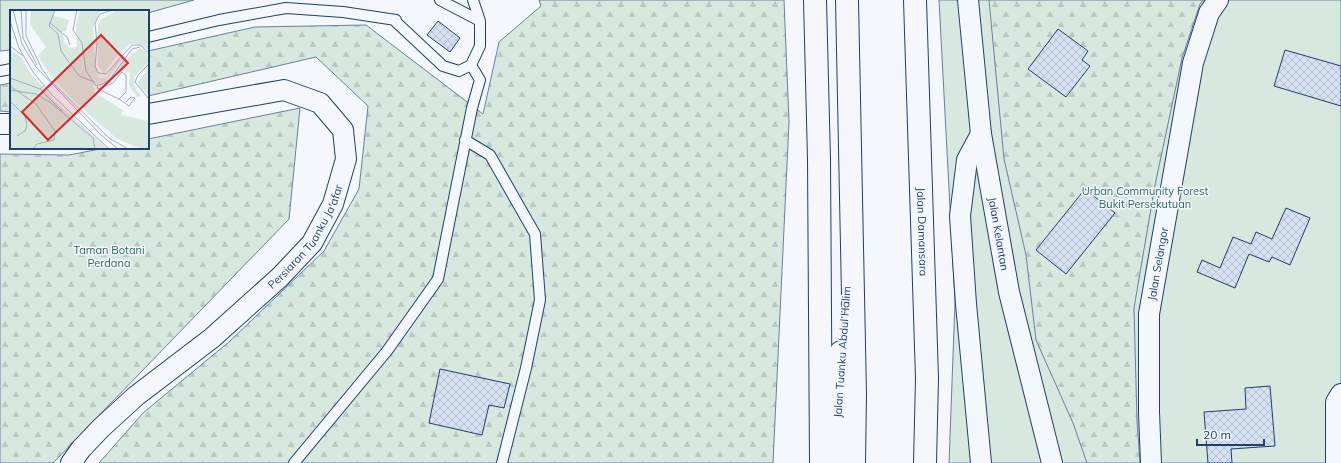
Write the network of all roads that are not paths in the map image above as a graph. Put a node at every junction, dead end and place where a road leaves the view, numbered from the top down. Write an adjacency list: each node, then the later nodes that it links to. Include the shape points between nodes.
1 (440, 0): 8 (lane)
2 (473, 0): 8 (lane)
3 (815, 0): 21 (main road)
4 (847, 0): 16 (main road)
5 (915, 0): 24 (main road, Jalan Damansara, via 927,378)
6 (968, 0): 14 (street, Jalan Kelantan)
7 (1218, 0): 27 (street, Jalan Selangor, via 1209,13 1193,63 1150,314 1148,412)
8 (480, 21): 10 (lane, via 480,46)
9 (149, 37): 10 (lane, via 219,20 286,8 343,12 396,20 443,66 459,71)
10 (471, 65): 15 (lane, via 480,80)
11 (10, 69): 12 (lane)
12 (0, 71)
13 (149, 114): 18 (street, Persiaran Tuanku Ja'afar, via 284,90 320,103 343,130 346,159 333,204 312,243 212,338 118,412 81,449)
14 (981, 134): 25 (street, via 968,160 960,216); 26 (street, Jalan Kelantan, via 1009,292)
15 (465, 140): 19 (lane, via 438,279 387,351); 20 (lane, via 490,155 535,234 540,300)
16 (851, 241): 22 (main road, Jalan Tuanku Abdul Halim); 23 (main road)
17 (1341, 394): 28 (street, via 1336,402)
18 (71, 463)
19 (294, 463)
20 (502, 463)
21 (821, 463)
22 (835, 463)
23 (854, 463)
24 (924, 463)
25 (982, 463)
26 (1052, 463)
27 (1151, 463)
28 (1336, 463)

